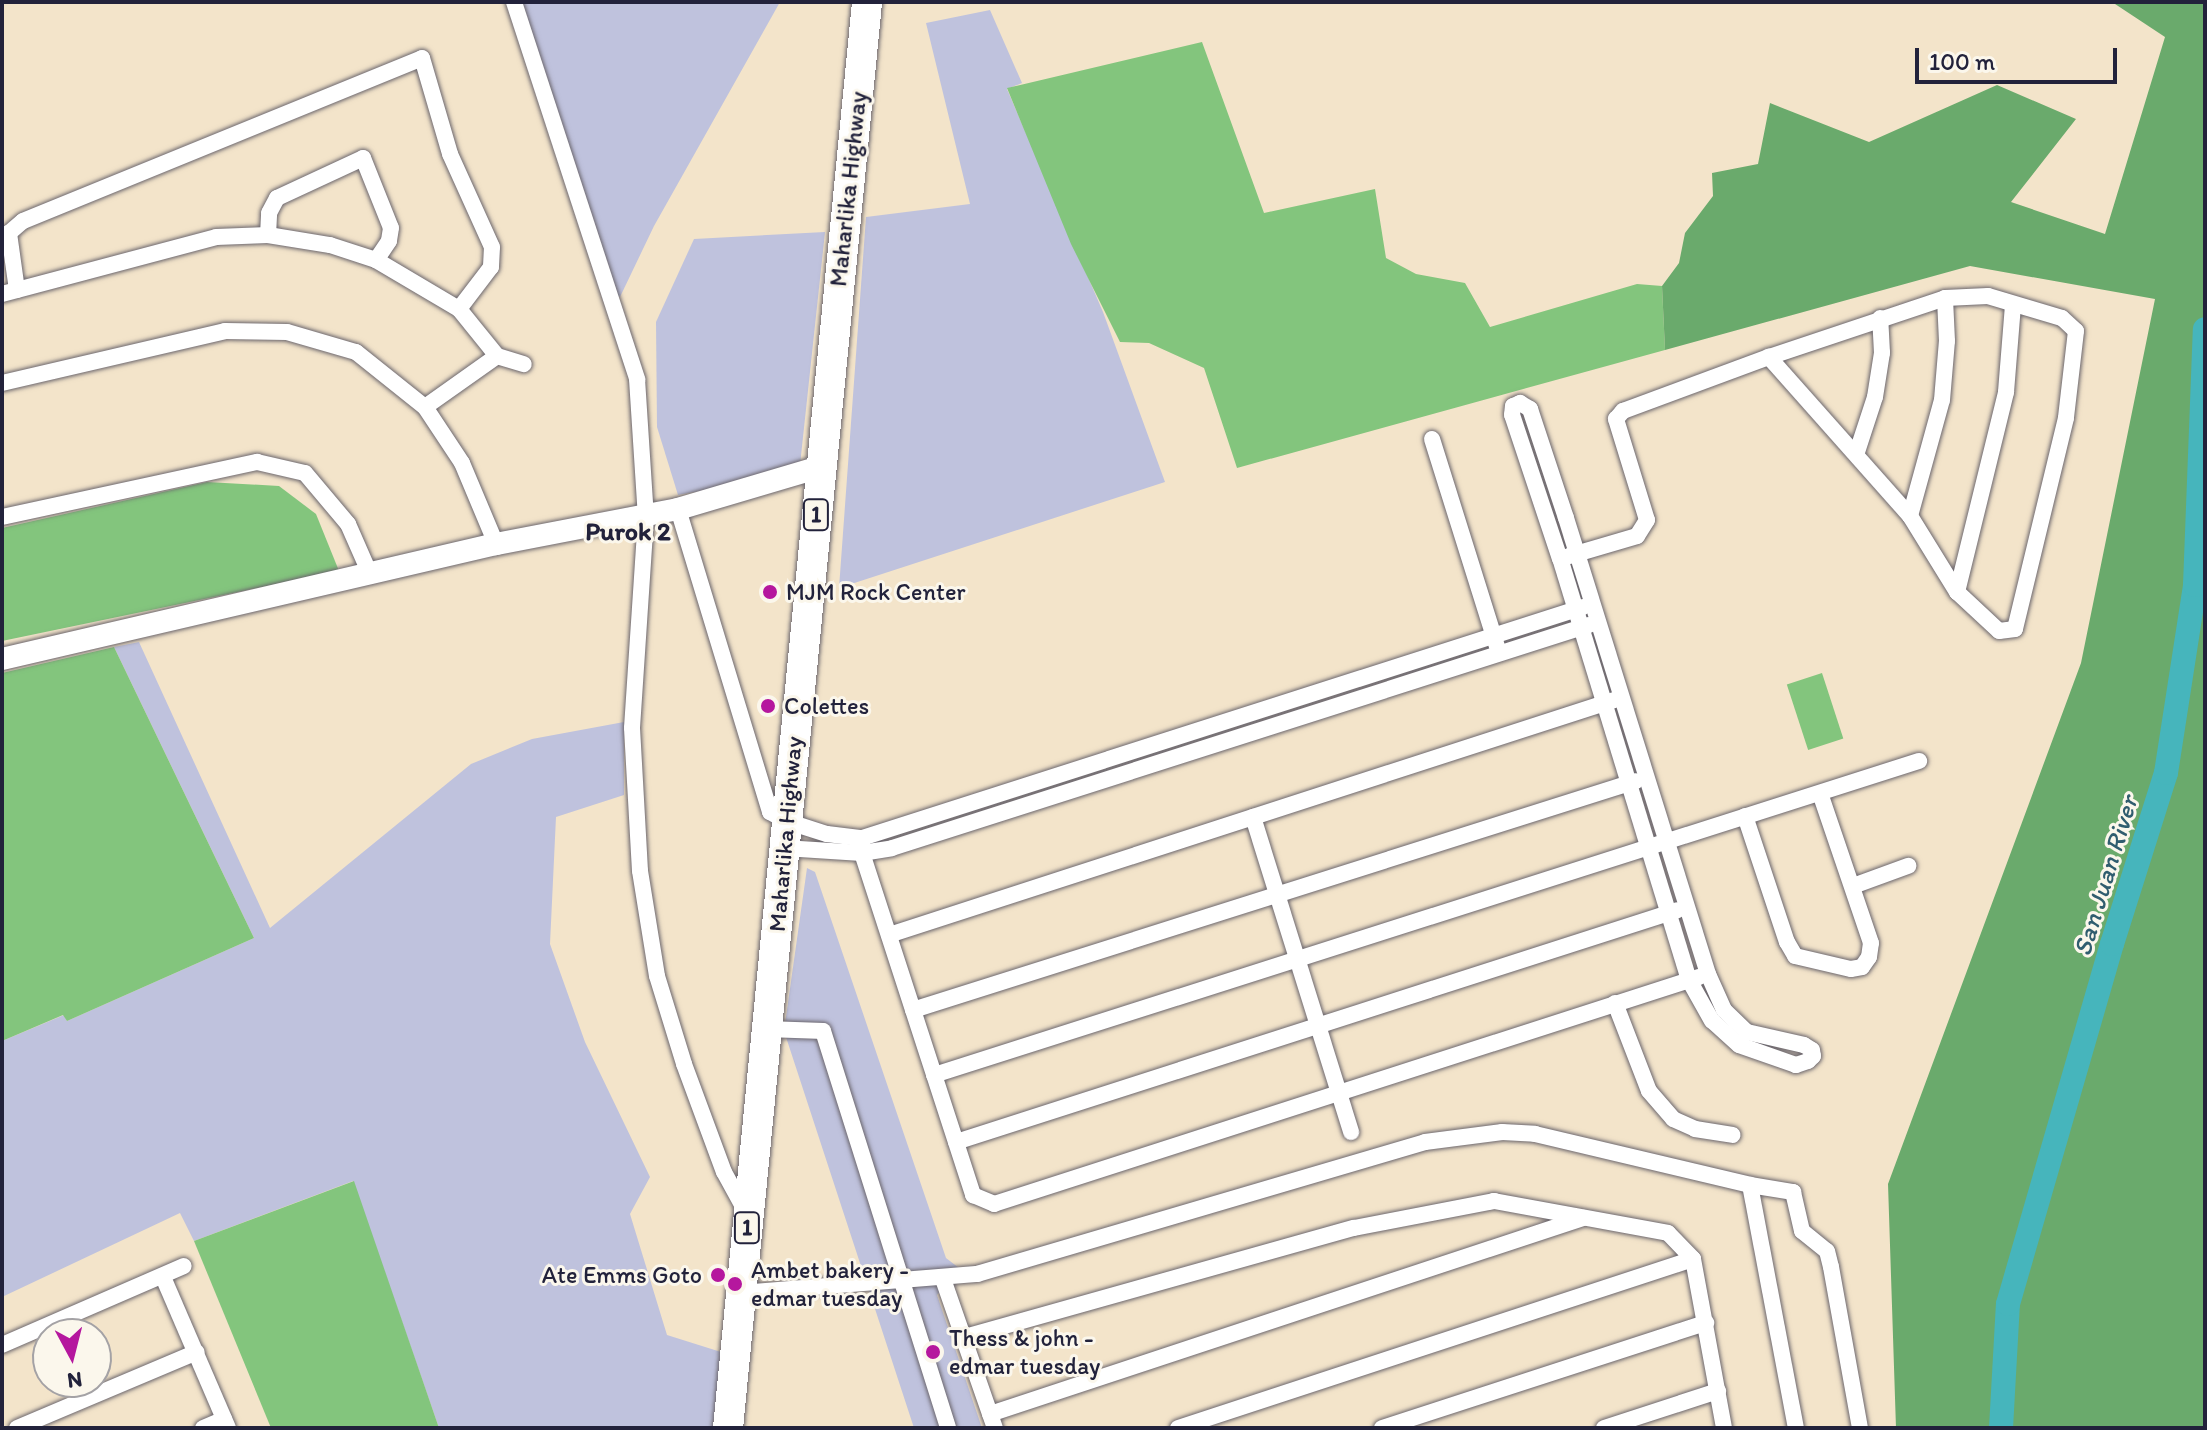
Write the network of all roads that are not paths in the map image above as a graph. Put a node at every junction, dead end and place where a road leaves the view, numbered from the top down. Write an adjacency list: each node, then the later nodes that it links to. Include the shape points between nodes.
1 (514, 2): 21 (street, via 637,379)
2 (867, 2): 17 (highway, Maharlika Highway / 1)
3 (268, 235): 4 (street, via 330,245); 4 (street, via 269,213 277,198 363,158 391,228); 5 (street, via 216,237)
4 (376, 260): 8 (street)
5 (10, 292): 8 (street, via 9,233 23,221 422,58 450,154 492,247 491,267)
6 (1945, 298): 7 (street, via 1988,296); 9 (street); 19 (street, via 1942,400)
7 (2013, 305): 25 (street, via 2006,392); 25 (street, via 2062,318 2076,331 2066,418 2015,629 1999,631)
8 (459, 309): 10 (street)
9 (1880, 318): 11 (street); 16 (street, via 1882,353 1875,397)
10 (497, 356): 12 (street); 14 (street)
11 (1769, 357): 16 (street); 23 (street, via 1623,411 1616,419 1647,520 1637,536)
12 (524, 364)
13 (2, 383): 14 (street, via 225,331 287,332 356,352)
14 (425, 407): 22 (street, via 462,463)
15 (1432, 439): 30 (street)
16 (1857, 452): 19 (street)
17 (820, 467): 18 (street); 40 (highway, Maharlika Highway / 1)
18 (678, 509): 21 (street); 40 (street, via 770,812)
19 (1910, 516): 25 (street)
20 (2, 517): 24 (street, via 257,462 305,473 348,524)
21 (646, 517): 22 (street); 63 (street, via 632,728 642,886 657,976 684,1064 724,1172)
22 (496, 544): 24 (street)
23 (1568, 557): 23 (street, via 1530,409 1520,403 1513,406 1512,415); 26 (street); 27 (street)
24 (370, 574): 31 (street)
25 (1957, 592)
26 (1592, 604): 27 (street); 28 (street)
27 (1576, 610): 29 (street); 30 (street)
28 (1598, 622): 29 (street); 32 (street)
29 (1581, 627): 30 (street); 33 (street)
30 (1496, 644): 42 (street, via 892,848)
31 (2, 659)
32 (1621, 697): 33 (street); 35 (street)
33 (1604, 703): 36 (street); 39 (street)
34 (1919, 761): 37 (street)
35 (1646, 777): 36 (street); 41 (street)
36 (1629, 783): 43 (street); 46 (street)
37 (1820, 793): 38 (street); 45 (street)
38 (1745, 816): 41 (street); 45 (street, via 1787,942 1800,960 1862,967 1871,943)
39 (1253, 817): 46 (street); 49 (street)
40 (785, 835): 42 (street); 42 (street, via 827,834); 56 (highway, Maharlika Highway / 1)
41 (1667, 842): 43 (street); 47 (street)
42 (862, 845): 49 (street)
43 (1649, 847): 48 (street); 50 (street)
44 (1908, 866): 45 (street)
45 (1853, 886)
46 (1277, 895): 50 (street); 54 (street)
47 (1687, 907): 48 (street); 51 (street)
48 (1669, 913): 52 (street); 55 (street)
49 (889, 935): 54 (street)
50 (1297, 959): 55 (street); 57 (street)
51 (1708, 974): 52 (street); 52 (street, via 1724,1010 1747,1032 1804,1045 1813,1056 1796,1065 1739,1045 1712,1021)
52 (1689, 980): 53 (street)
53 (1615, 1003): 58 (street); 60 (street, via 1649,1091 1673,1119)
54 (913, 1010): 57 (street)
55 (1318, 1026): 58 (street); 61 (street)
56 (767, 1029): 63 (highway, Maharlika Highway / 1); 69 (street, via 823,1031)
57 (934, 1075): 61 (street)
58 (1339, 1093): 59 (street); 61 (street, via 994,1204 973,1195)
59 (1351, 1132)
60 (1733, 1135)
61 (956, 1142)
62 (1750, 1185): 68 (street, via 1535,1134 1502,1132 1425,1142 977,1274); 86 (street); 87 (street, via 1793,1192 1802,1231 1827,1251)
63 (748, 1217): 70 (highway, Maharlika Highway / 1)
64 (1584, 1217): 65 (street, via 1668,1233); 72 (street, via 1494,1201 1354,1228); 76 (street)
65 (1693, 1259): 71 (street); 82 (street)
66 (184, 1266): 67 (street)
67 (163, 1277): 73 (street); 74 (street)
68 (943, 1279): 69 (street); 72 (street)
69 (901, 1282): 70 (street); 81 (street)
70 (740, 1293): 80 (highway, Maharlika Highway / 1)
71 (1706, 1323): 75 (street); 83 (street)
72 (965, 1337): 76 (street)
73 (2, 1345)
74 (197, 1352): 77 (street); 78 (street)
75 (1718, 1391): 84 (street); 85 (street)
76 (993, 1421)
77 (226, 1423): 79 (street)
78 (17, 1428)
79 (203, 1428)
80 (728, 1428)
81 (948, 1428)
82 (1178, 1428)
83 (1382, 1428)
84 (1604, 1428)
85 (1724, 1428)
86 (1796, 1428)
87 (1860, 1428)

